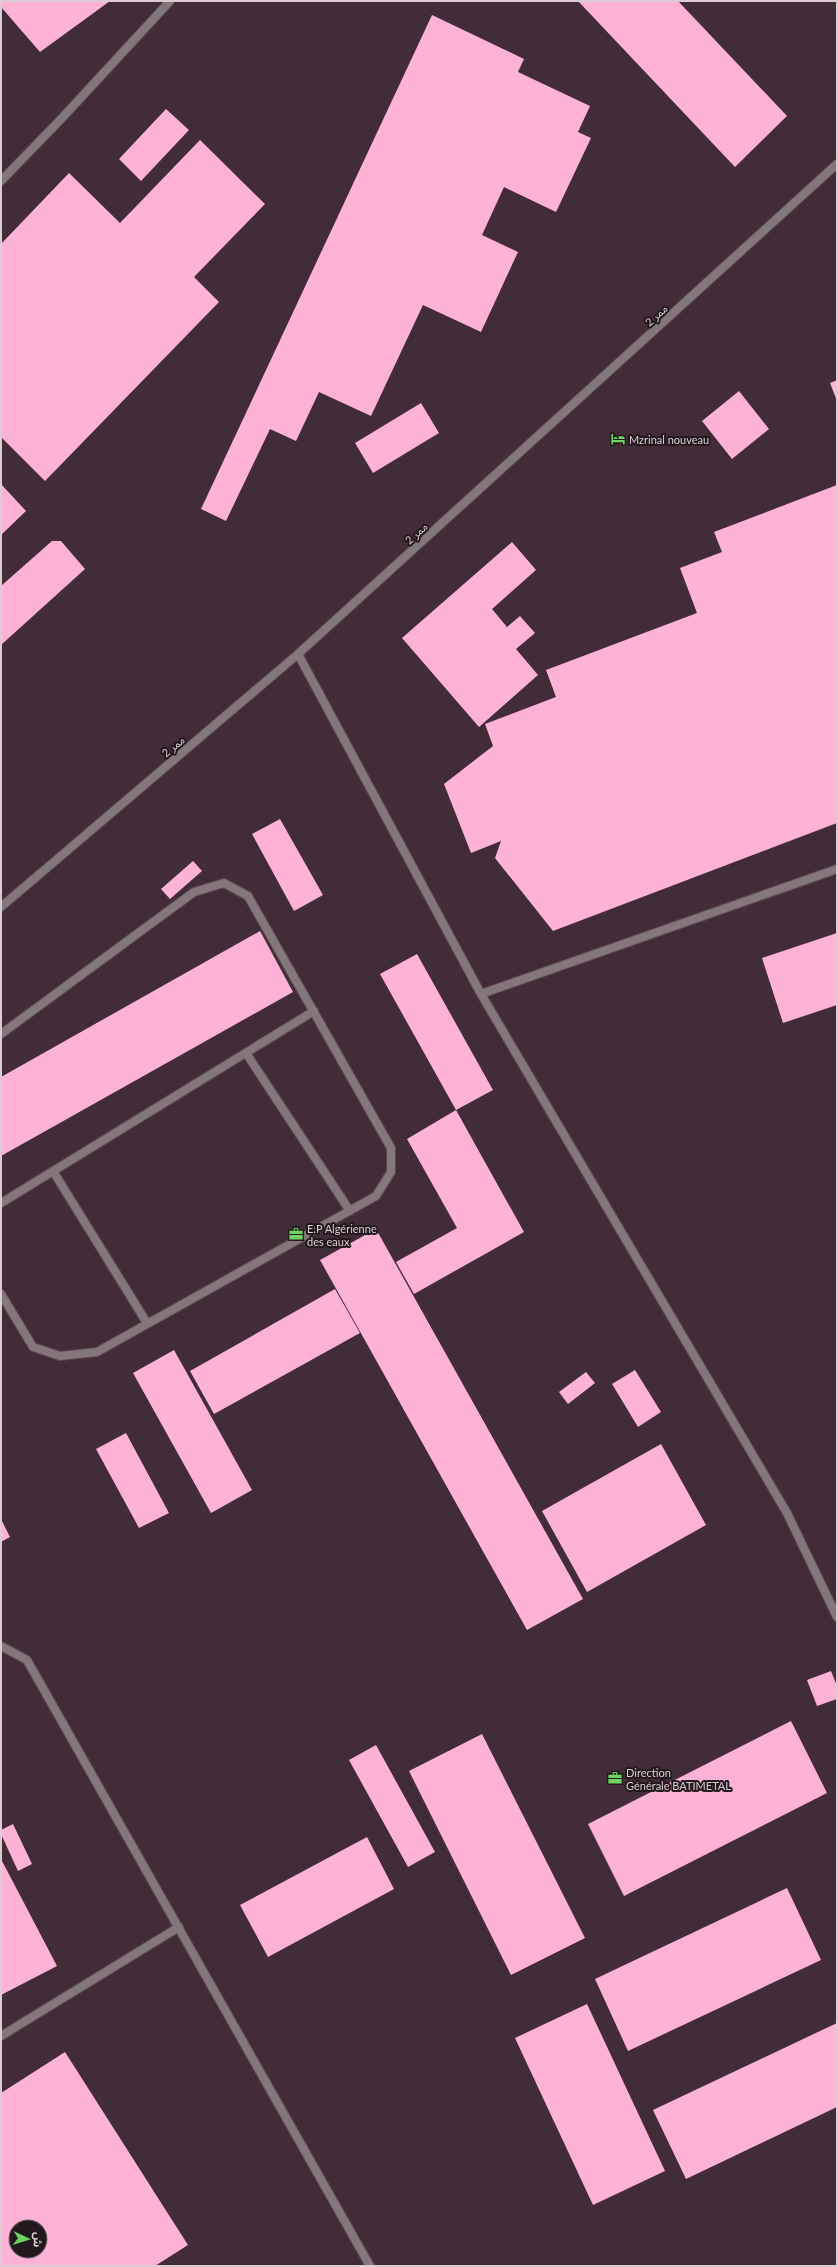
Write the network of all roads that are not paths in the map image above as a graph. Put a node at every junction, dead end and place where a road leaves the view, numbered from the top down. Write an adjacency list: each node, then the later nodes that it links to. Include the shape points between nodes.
1 (170, 1): 3 (lane)
2 (837, 164): 4 (lane, ممر 2)
3 (1, 180)
4 (298, 654): 6 (lane, ممر 2); 7 (lane)
5 (837, 869): 7 (lane)
6 (1, 907)
7 (481, 994): 16 (lane, via 787,1513)
8 (314, 1011): 9 (lane, via 248,896 224,882 194,892); 10 (lane); 13 (lane, via 391,1148 391,1172 376,1196)
9 (1, 1034)
10 (246, 1053): 11 (lane); 13 (lane)
11 (53, 1171): 12 (lane); 15 (lane)
12 (1, 1203)
13 (350, 1211): 15 (lane)
14 (1, 1294): 15 (lane, via 33,1347 60,1356 97,1352)
15 (147, 1324)
16 (837, 1617)
17 (1, 1646): 18 (lane, via 27,1660)
18 (180, 1927): 19 (lane); 20 (lane)
19 (1, 2036)
20 (370, 2266)

